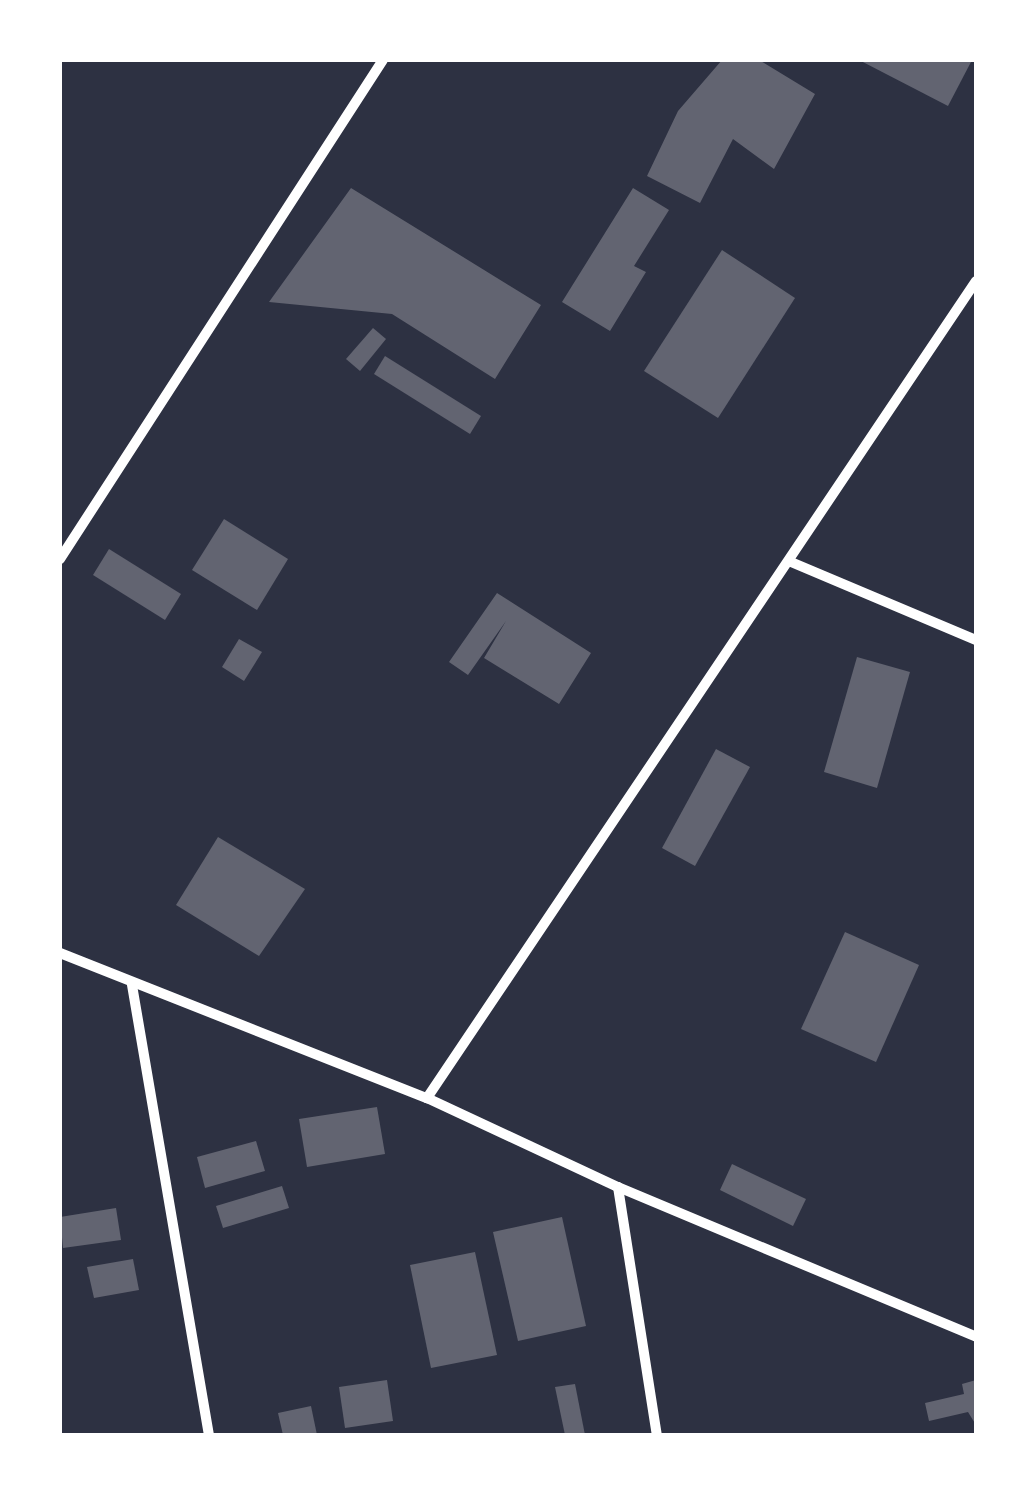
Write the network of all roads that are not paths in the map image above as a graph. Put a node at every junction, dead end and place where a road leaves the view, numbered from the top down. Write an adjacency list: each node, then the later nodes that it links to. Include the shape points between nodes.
1 (383, 60): 3 (street)
2 (976, 281): 4 (street)
3 (60, 559)
4 (791, 562): 5 (street); 8 (street)
5 (976, 640)
6 (60, 953): 7 (street)
7 (132, 985): 8 (street); 11 (street)
8 (427, 1098): 9 (street)
9 (618, 1187): 10 (street); 12 (street)
10 (976, 1337)
11 (209, 1435)
12 (658, 1435)

